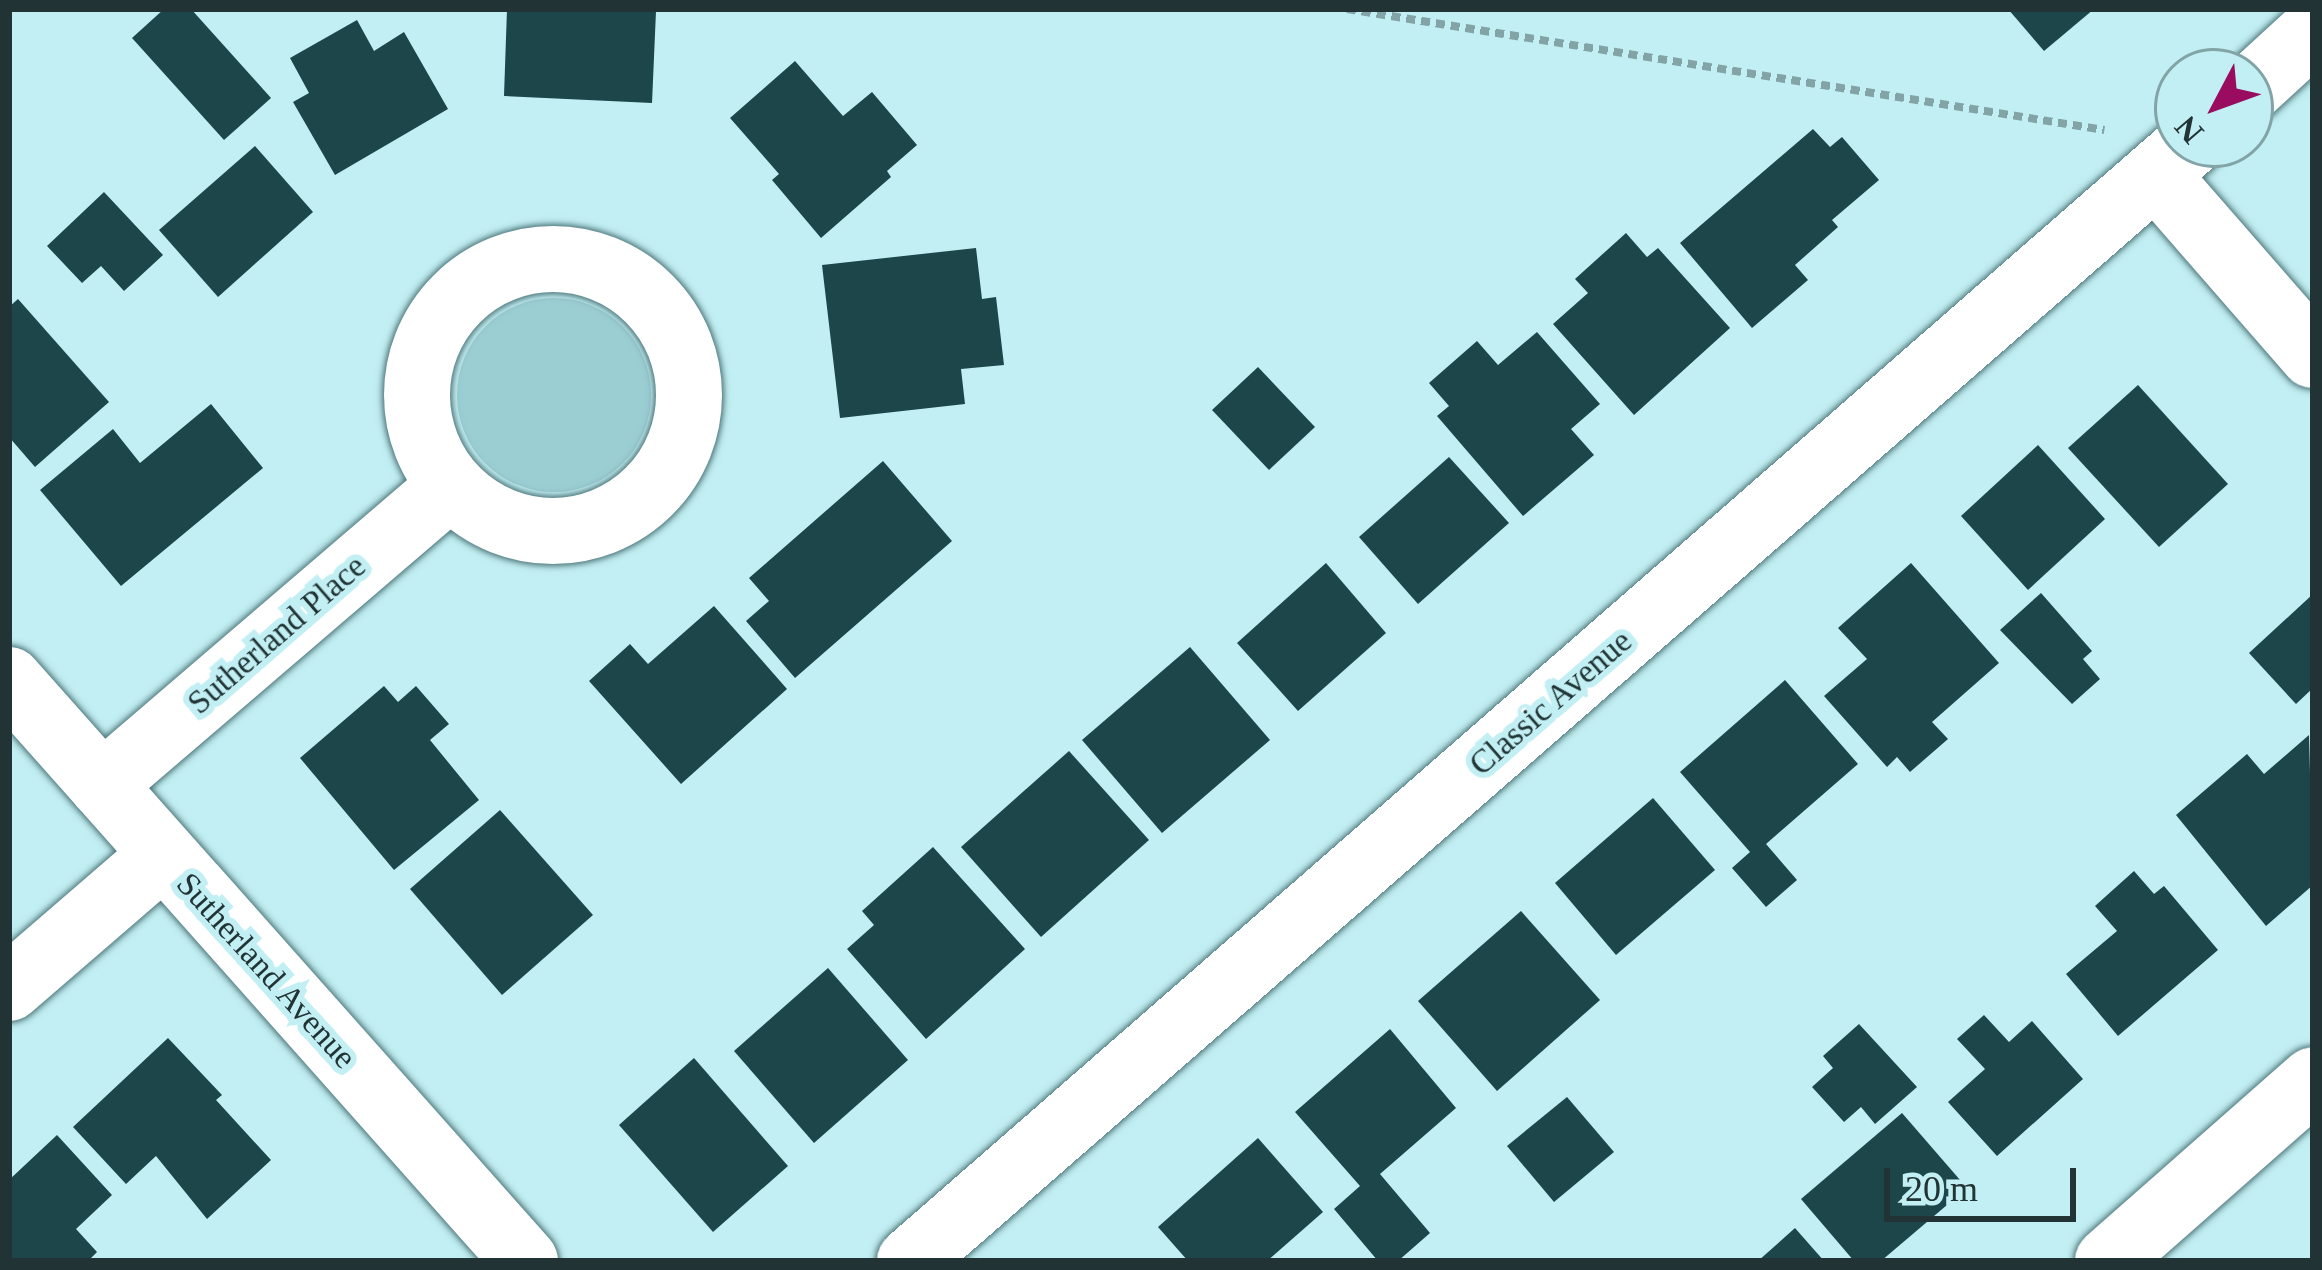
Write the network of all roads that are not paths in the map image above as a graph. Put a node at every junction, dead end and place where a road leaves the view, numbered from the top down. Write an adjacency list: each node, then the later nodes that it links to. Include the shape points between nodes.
1 (2313, 31): 2 (street)
2 (2274, 67)
3 (2163, 168): 13 (street, Classic Avenue)
4 (2179, 168): 5 (street)
5 (2313, 355)
6 (451, 486): 6 (street, via 487,515 531,530 576,530 619,515 655,487 679,447 690,403 684,357 664,316 633,284 594,265 549,259 506,266 467,288 438,321 420,362 416,406); 8 (street, Sutherland Place)
7 (9, 680): 8 (street, Sutherland Avenue)
8 (102, 785): 9 (street, Sutherland Avenue)
9 (163, 855): 10 (street); 12 (street, Sutherland Avenue)
10 (10, 986)
11 (2313, 1080): 14 (street)
12 (525, 1261)
13 (910, 1261)
14 (2108, 1261)

